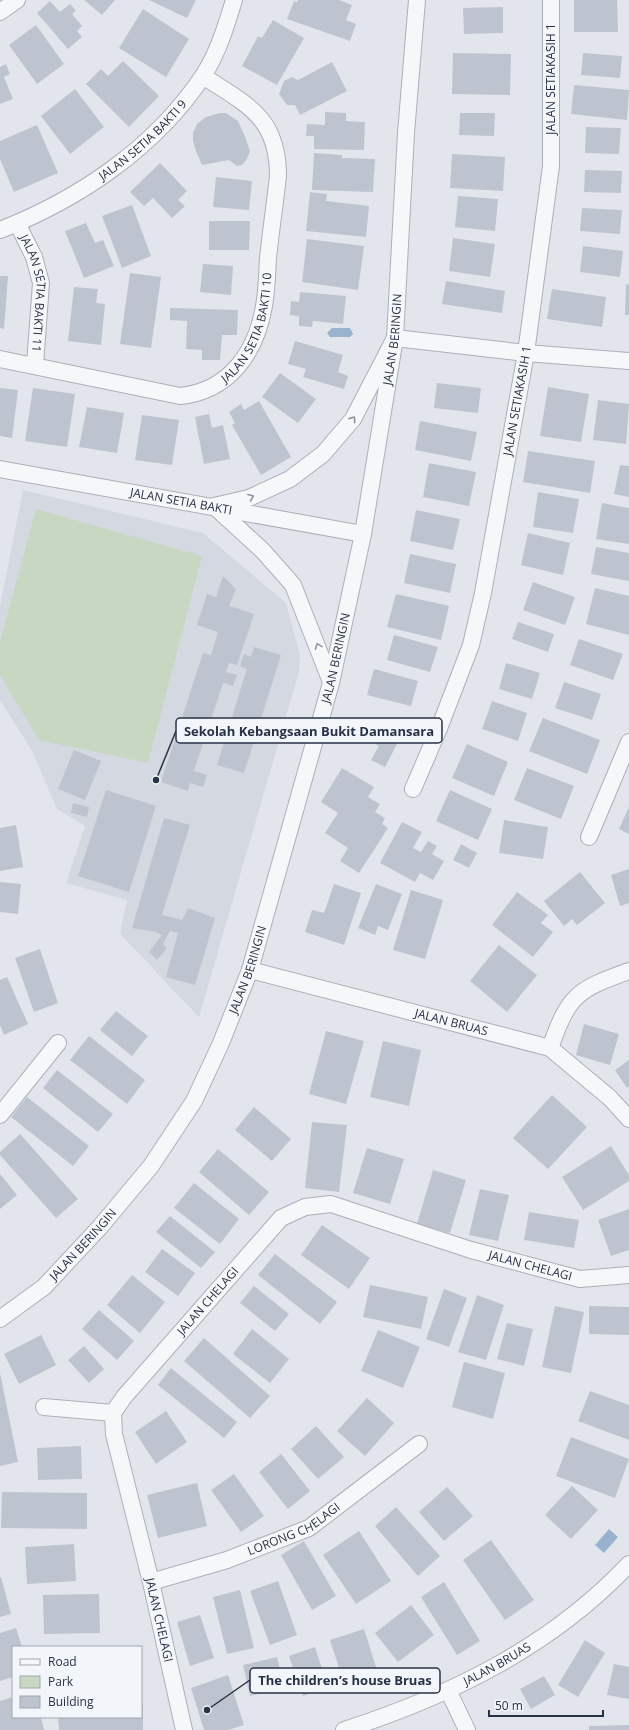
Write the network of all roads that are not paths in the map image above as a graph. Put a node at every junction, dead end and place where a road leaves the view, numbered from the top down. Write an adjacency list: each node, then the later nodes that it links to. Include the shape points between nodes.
1 (17, 0): 5 (street)
2 (234, 0): 6 (street, JALAN SETIA BAKTI 9, via 213,58)
3 (417, 0): 9 (street, JALAN BERINGIN, via 406,133)
4 (550, 0): 10 (street, JALAN SETIAKASIH 1, via 551,166)
5 (0, 12)
6 (203, 76): 7 (street, JALAN SETIA BAKTI 9, via 178,108 128,156 98,180 60,203); 13 (street, JALAN SETIA BAKTI 10, via 252,109 264,122 274,141 278,157 264,307 256,334 246,354 235,371 220,383 205,391 180,396)
7 (17, 224): 8 (street, JALAN SETIA BAKTI 9); 13 (street, JALAN SETIA BAKTI 11, via 34,257 41,283)
8 (0, 230)
9 (395, 338): 10 (street); 15 (street, one-way to 9, via 249,498 290,479 323,454 354,419); 16 (street, JALAN BERINGIN)
10 (526, 353): 12 (street); 19 (street, JALAN SETIAKASIH 1, via 483,593 471,645)
11 (0, 359): 13 (street, JALAN SETIA BAKTI 10)
12 (629, 361)
13 (35, 365)
14 (0, 469): 15 (street, JALAN SETIA BAKTI)
15 (214, 506): 16 (street, JALAN SETIA BAKTI); 17 (street, one-way to 15, via 293,585 263,551)
16 (362, 534): 17 (street, JALAN BERINGIN)
17 (331, 683): 21 (street, JALAN BERINGIN)
18 (629, 742): 20 (street)
19 (413, 789)
20 (589, 837)
21 (250, 970): 24 (street, JALAN BRUAS); 28 (street, JALAN BERINGIN, via 221,1043 194,1101 151,1166 100,1227 44,1287)
22 (629, 971): 24 (street, via 594,984 573,999 561,1017)
23 (58, 1043): 25 (street)
24 (550, 1048): 26 (street, JALAN BRUAS, via 610,1098)
25 (0, 1115)
26 (629, 1119)
27 (629, 1275): 30 (street, JALAN CHELAGI, via 580,1279 471,1250 331,1204 305,1206 282,1218 124,1397)
28 (0, 1319)
29 (44, 1407): 30 (street)
30 (113, 1413): 33 (street, JALAN CHELAGI, via 114,1434)
31 (419, 1444): 33 (street, LORONG CHELAGI, via 309,1528 227,1560)
32 (629, 1564): 34 (street, JALAN BRUAS, via 606,1588 566,1622 522,1652)
33 (151, 1582): 35 (street, JALAN CHELAGI)
34 (448, 1690): 36 (street, JALAN BRUAS); 37 (street)
35 (184, 1730)
36 (344, 1730)
37 (467, 1730)

